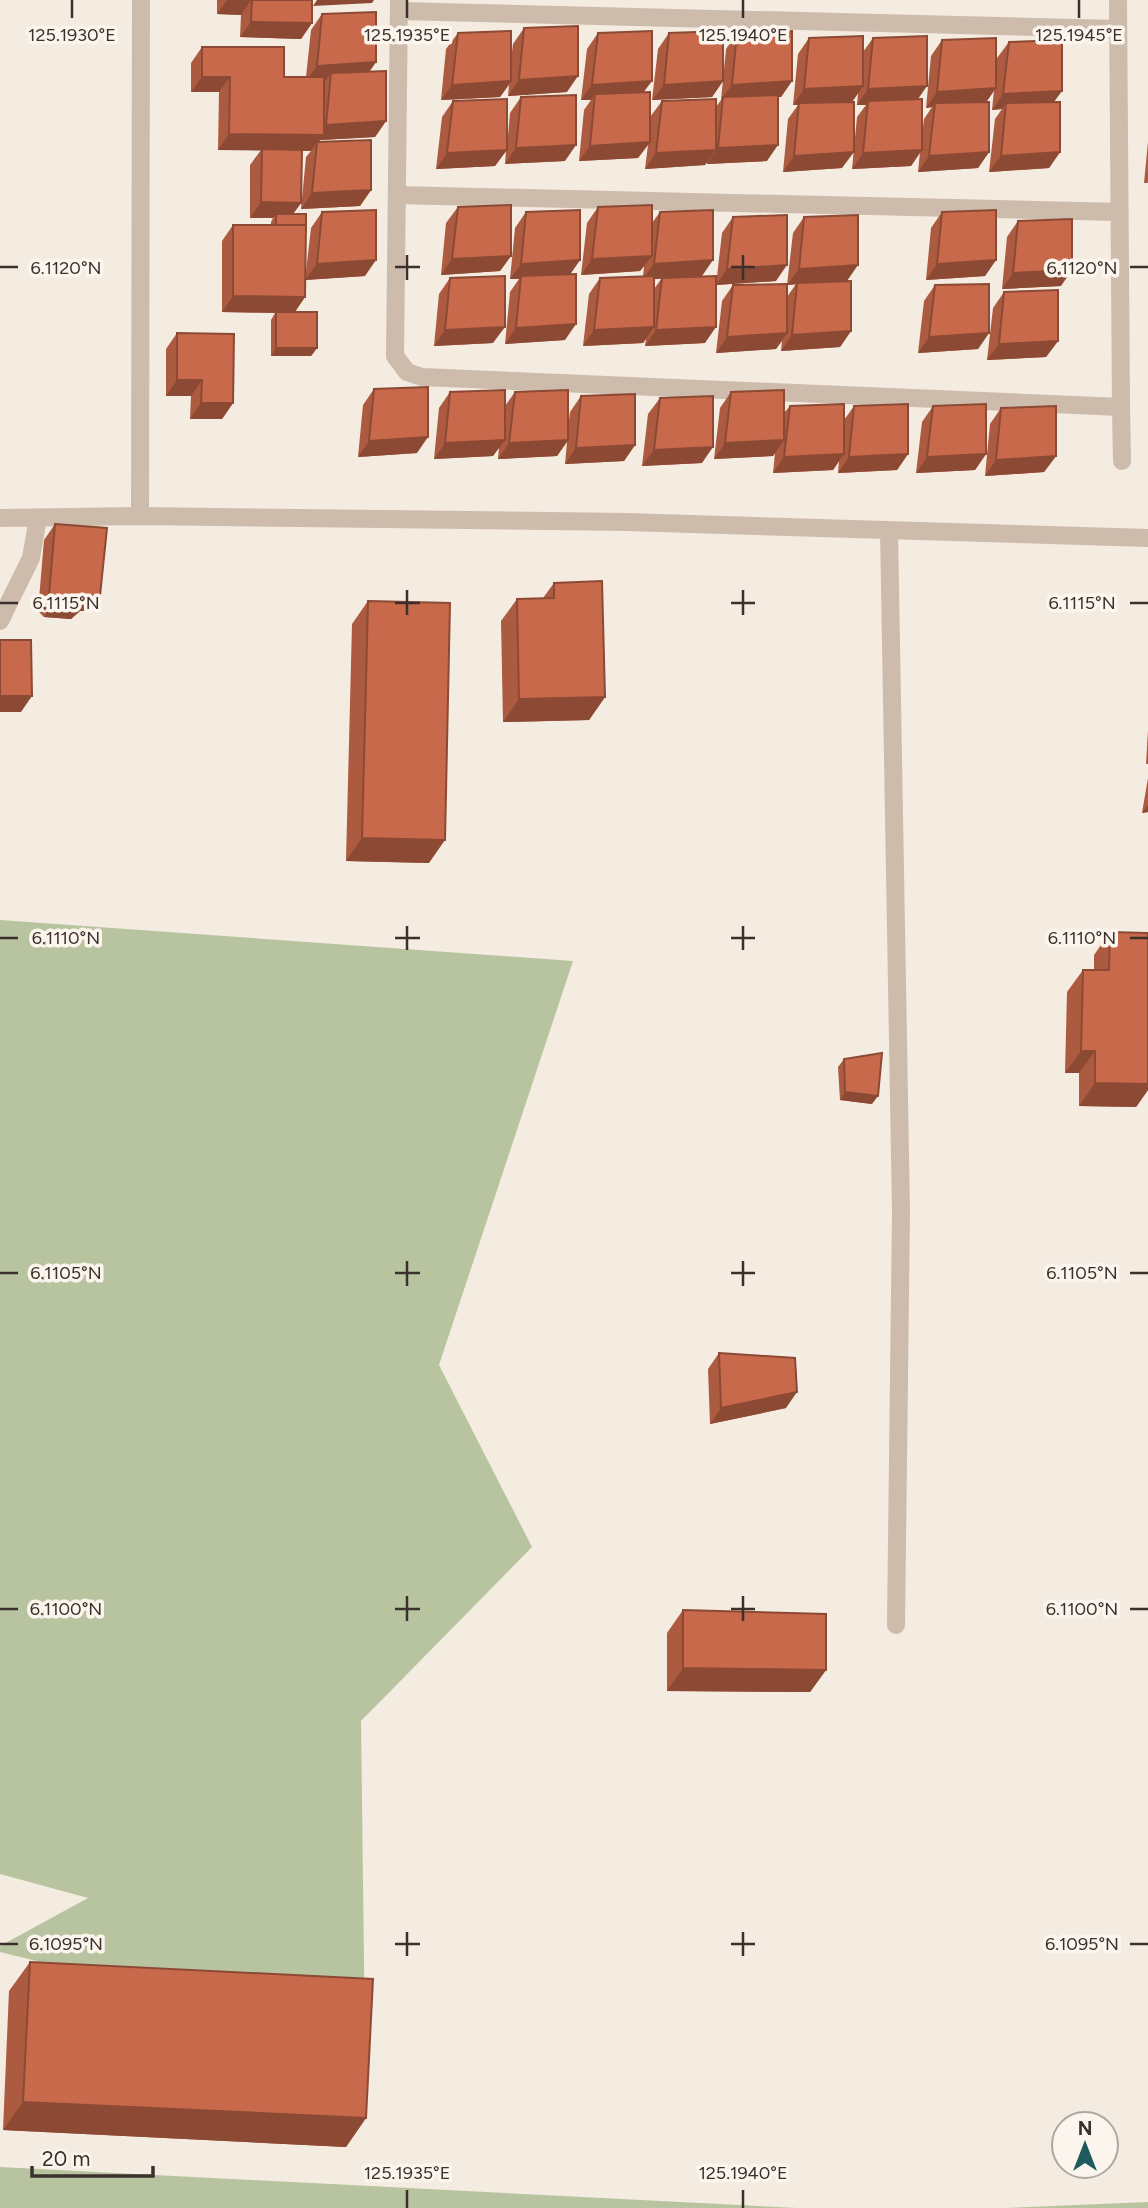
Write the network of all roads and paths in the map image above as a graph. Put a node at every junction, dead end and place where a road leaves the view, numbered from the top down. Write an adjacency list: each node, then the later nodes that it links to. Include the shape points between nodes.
1 (141, 0): 9 (street)
2 (1118, 0): 4 (street)
3 (399, 6): 4 (street); 5 (street)
4 (1118, 29): 6 (street)
5 (397, 195): 6 (street); 7 (street, via 395,356 407,372 422,377)
6 (1119, 212): 7 (street)
7 (1121, 407): 8 (street)
8 (1122, 461)
9 (140, 516): 11 (street); 12 (street)
10 (0, 517): 11 (street)
11 (38, 517): 14 (street, via 31,558)
12 (889, 530): 13 (street); 15 (street, via 901,1212)
13 (1148, 538)
14 (0, 621)
15 (896, 1625)

